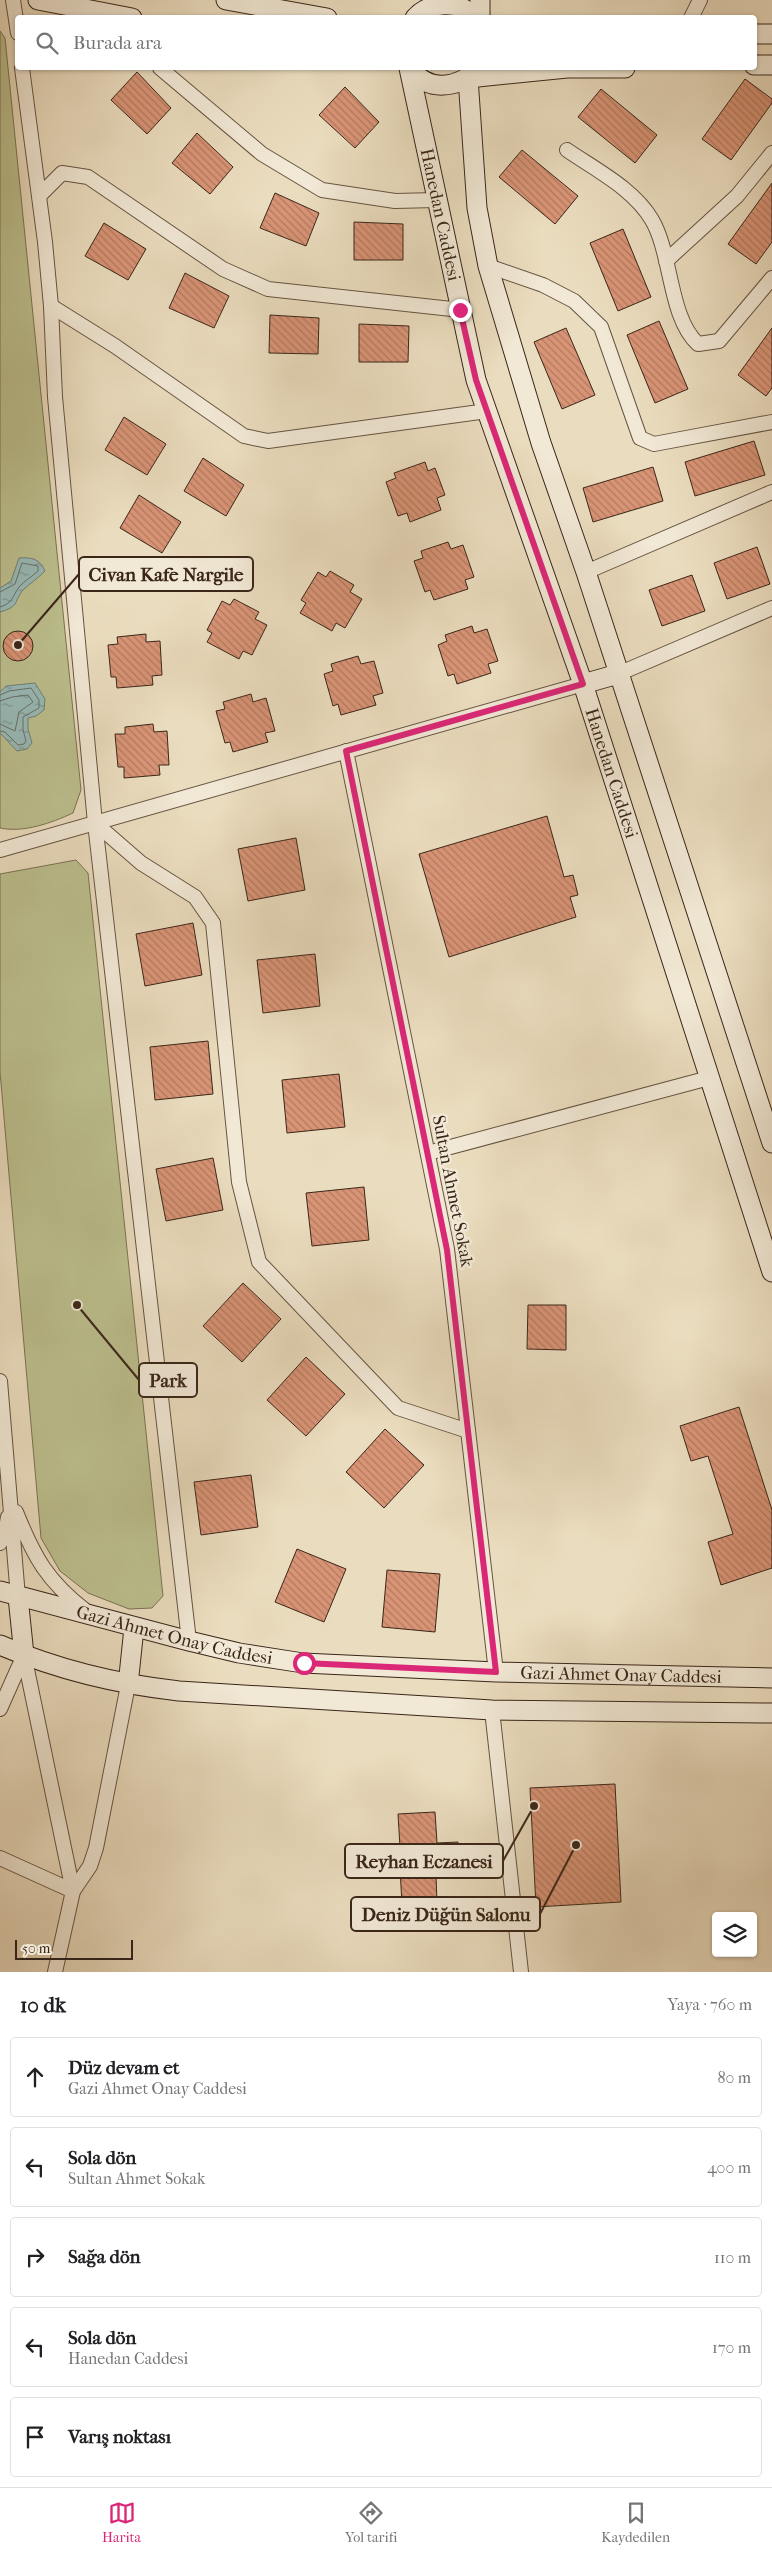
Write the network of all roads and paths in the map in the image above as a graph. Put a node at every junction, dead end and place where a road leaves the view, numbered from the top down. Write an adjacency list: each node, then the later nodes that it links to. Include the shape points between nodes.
1 (13, 0): 7 (street)
2 (38, 0): 8 (street)
3 (226, 0): 9 (street)
4 (480, 0): 11 (street)
5 (700, 0): 12 (street)
6 (412, 13): 10 (street, via 450,4 462,7)
7 (15, 15)
8 (105, 15)
9 (311, 15)
10 (471, 15)
11 (480, 15)
12 (692, 15)
13 (757, 34): 14 (street)
14 (772, 34)
15 (757, 65): 16 (street)
16 (772, 65)
17 (22, 70): 25 (street)
18 (162, 70): 26 (street, via 262,154 322,190 395,201)
19 (410, 70): 26 (street, Hanedan Caddesi)
20 (412, 70): 22 (street, via 423,79 446,86)
21 (549, 70): 22 (street)
22 (473, 73): 28 (street, Hanedan Caddesi, via 478,208)
23 (567, 150): 27 (street, via 638,200 652,220)
24 (772, 152): 27 (street, via 738,196)
25 (40, 195): 30 (street); 31 (street, via 62,173 88,177 223,269 268,289)
26 (436, 200): 31 (street, Hanedan Caddesi)
27 (666, 261): 29 (street, via 689,335 698,344 719,341)
28 (488, 266): 33 (street, via 543,285 574,301 601,326 640,438 654,444); 35 (street, Hanedan Caddesi, via 541,443)
29 (772, 278)
30 (51, 306): 32 (street, via 244,436 268,441); 40 (street, via 55,397)
31 (460, 310): 32 (street, Hanedan Caddesi, via 476,380)
32 (487, 411): 38 (street, Hanedan Caddesi)
33 (772, 422)
34 (772, 492): 35 (street)
35 (586, 572): 37 (street, Hanedan Caddesi)
36 (772, 608): 37 (street)
37 (618, 674): 38 (street); 43 (street, Hanedan Caddesi)
38 (583, 684): 39 (street); 42 (street, Hanedan Caddesi)
39 (346, 751): 40 (street); 44 (street, Sultan Ahmet Sokak)
40 (95, 823): 41 (street); 47 (street, via 141,863 195,897 213,923 239,1182 259,1262 398,1408); 54 (street)
41 (0, 850)
42 (709, 1078): 44 (street); 45 (street, Hanedan Caddesi)
43 (772, 1143)
44 (428, 1153): 47 (street, Sultan Ahmet Sokak, via 447,1250)
45 (772, 1272)
46 (0, 1381): 48 (street)
47 (468, 1432): 57 (street, Sultan Ahmet Sokak)
48 (11, 1500): 49 (street, via 5,1534); 51 (street); 52 (street, via 34,1555 48,1576)
49 (0, 1543)
50 (0, 1591): 51 (street, Gazi Ahmet Onay Caddesi)
51 (18, 1596): 52 (street, Gazi Ahmet Onay Caddesi); 56 (street)
52 (92, 1616): 53 (street, Gazi Ahmet Onay Caddesi)
53 (134, 1628): 54 (street, Gazi Ahmet Onay Caddesi); 59 (street)
54 (189, 1641): 57 (street, Gazi Ahmet Onay Caddesi, via 273,1659 326,1665)
55 (0, 1645): 56 (street, Gazi Ahmet Onay Caddesi)
56 (24, 1655): 59 (street, Gazi Ahmet Onay Caddesi); 60 (street); 64 (street)
57 (496, 1672): 58 (street, Gazi Ahmet Onay Caddesi)
58 (772, 1678)
59 (128, 1685): 61 (street, Gazi Ahmet Onay Caddesi); 64 (street, via 96,1848 90,1866)
60 (0, 1709)
61 (492, 1710): 62 (street, Gazi Ahmet Onay Caddesi); 66 (street)
62 (772, 1713)
63 (0, 1858): 64 (street)
64 (73, 1891): 65 (street)
65 (55, 1972)
66 (521, 1972)

